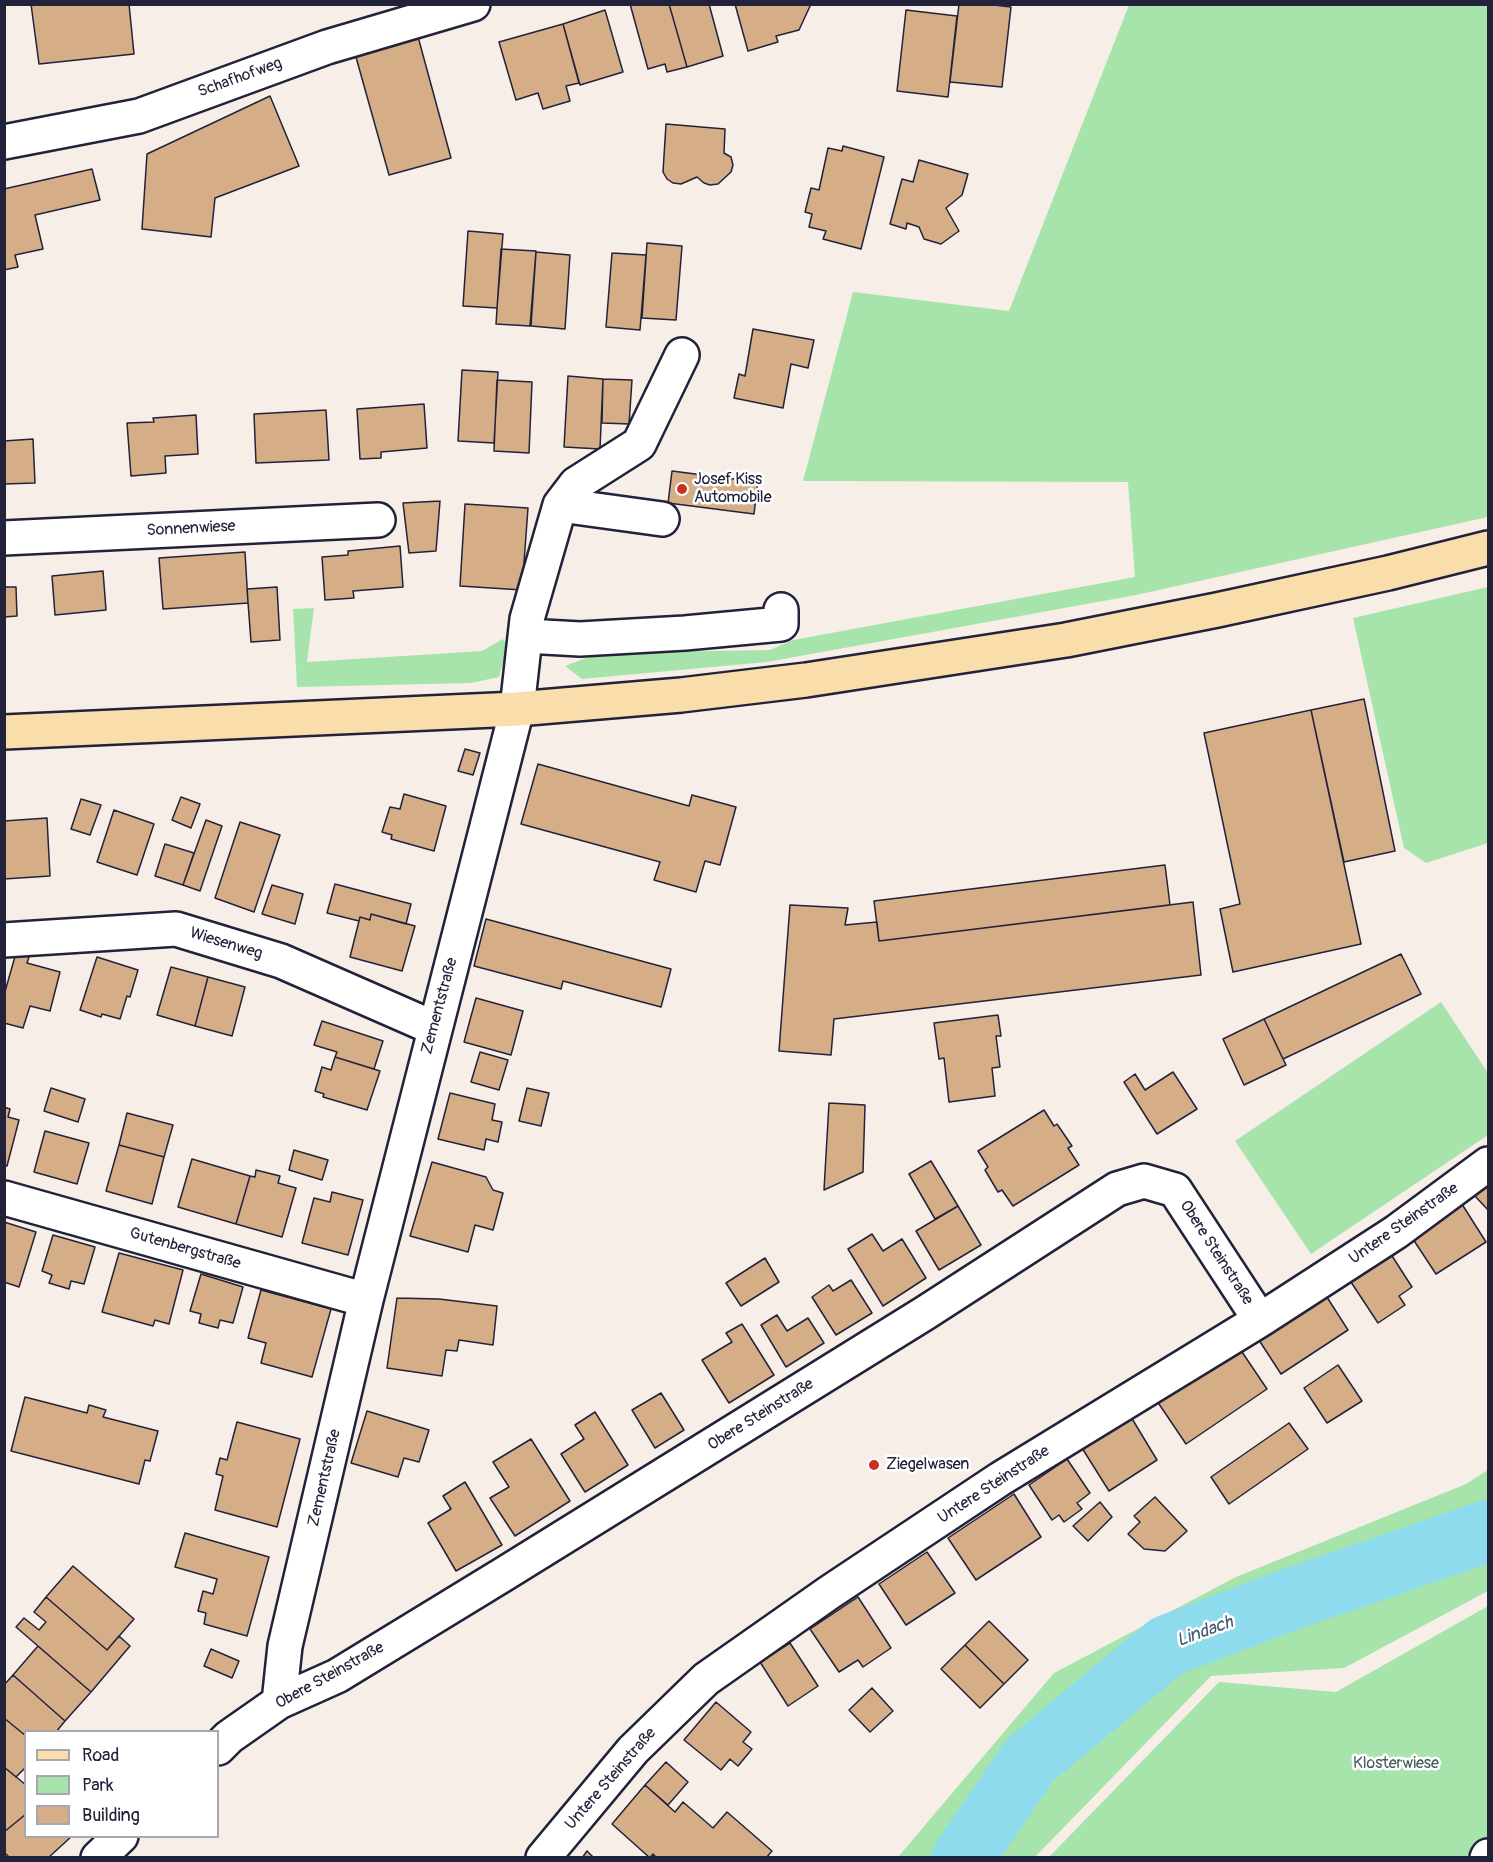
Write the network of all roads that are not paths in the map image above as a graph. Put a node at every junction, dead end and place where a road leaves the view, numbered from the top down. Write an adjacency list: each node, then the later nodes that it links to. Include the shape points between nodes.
1 (473, 4): 2 (street, Schafhofweg, via 327,47 139,116)
2 (4, 142)
3 (682, 355): 4 (street, Zementstraße, via 639,444 576,484)
4 (561, 505): 5 (street); 10 (street, Zementstraße, via 527,618)
5 (662, 519)
6 (378, 520): 7 (street, Sonnenwiese)
7 (4, 538)
8 (1488, 548): 11 (main road, via 1228,608 1066,640 681,695)
9 (781, 610): 10 (street, via 781,624 580,639)
10 (526, 636): 11 (street, Zementstraße)
11 (517, 709): 12 (main road); 14 (street, Zementstraße)
12 (4, 732)
13 (4, 940): 14 (street, Wiesenweg, via 176,929 281,961)
14 (434, 1028): 17 (street, Zementstraße)
15 (1488, 1164): 18 (street, Untere Steinstraße, via 1396,1232)
16 (4, 1198): 17 (street, Gutenbergstraße)
17 (366, 1300): 19 (street, Zementstraße, via 285,1647)
18 (1260, 1320): 19 (street, Obere Steinstraße, via 1175,1190 1144,1181 1117,1189 504,1574 337,1676); 23 (street, Untere Steinstraße, via 1000,1479 706,1679 633,1750)
19 (279, 1702): 20 (street, Obere Steinstraße)
20 (219, 1747)
21 (119, 1838): 22 (street)
22 (98, 1857)
23 (543, 1857)

